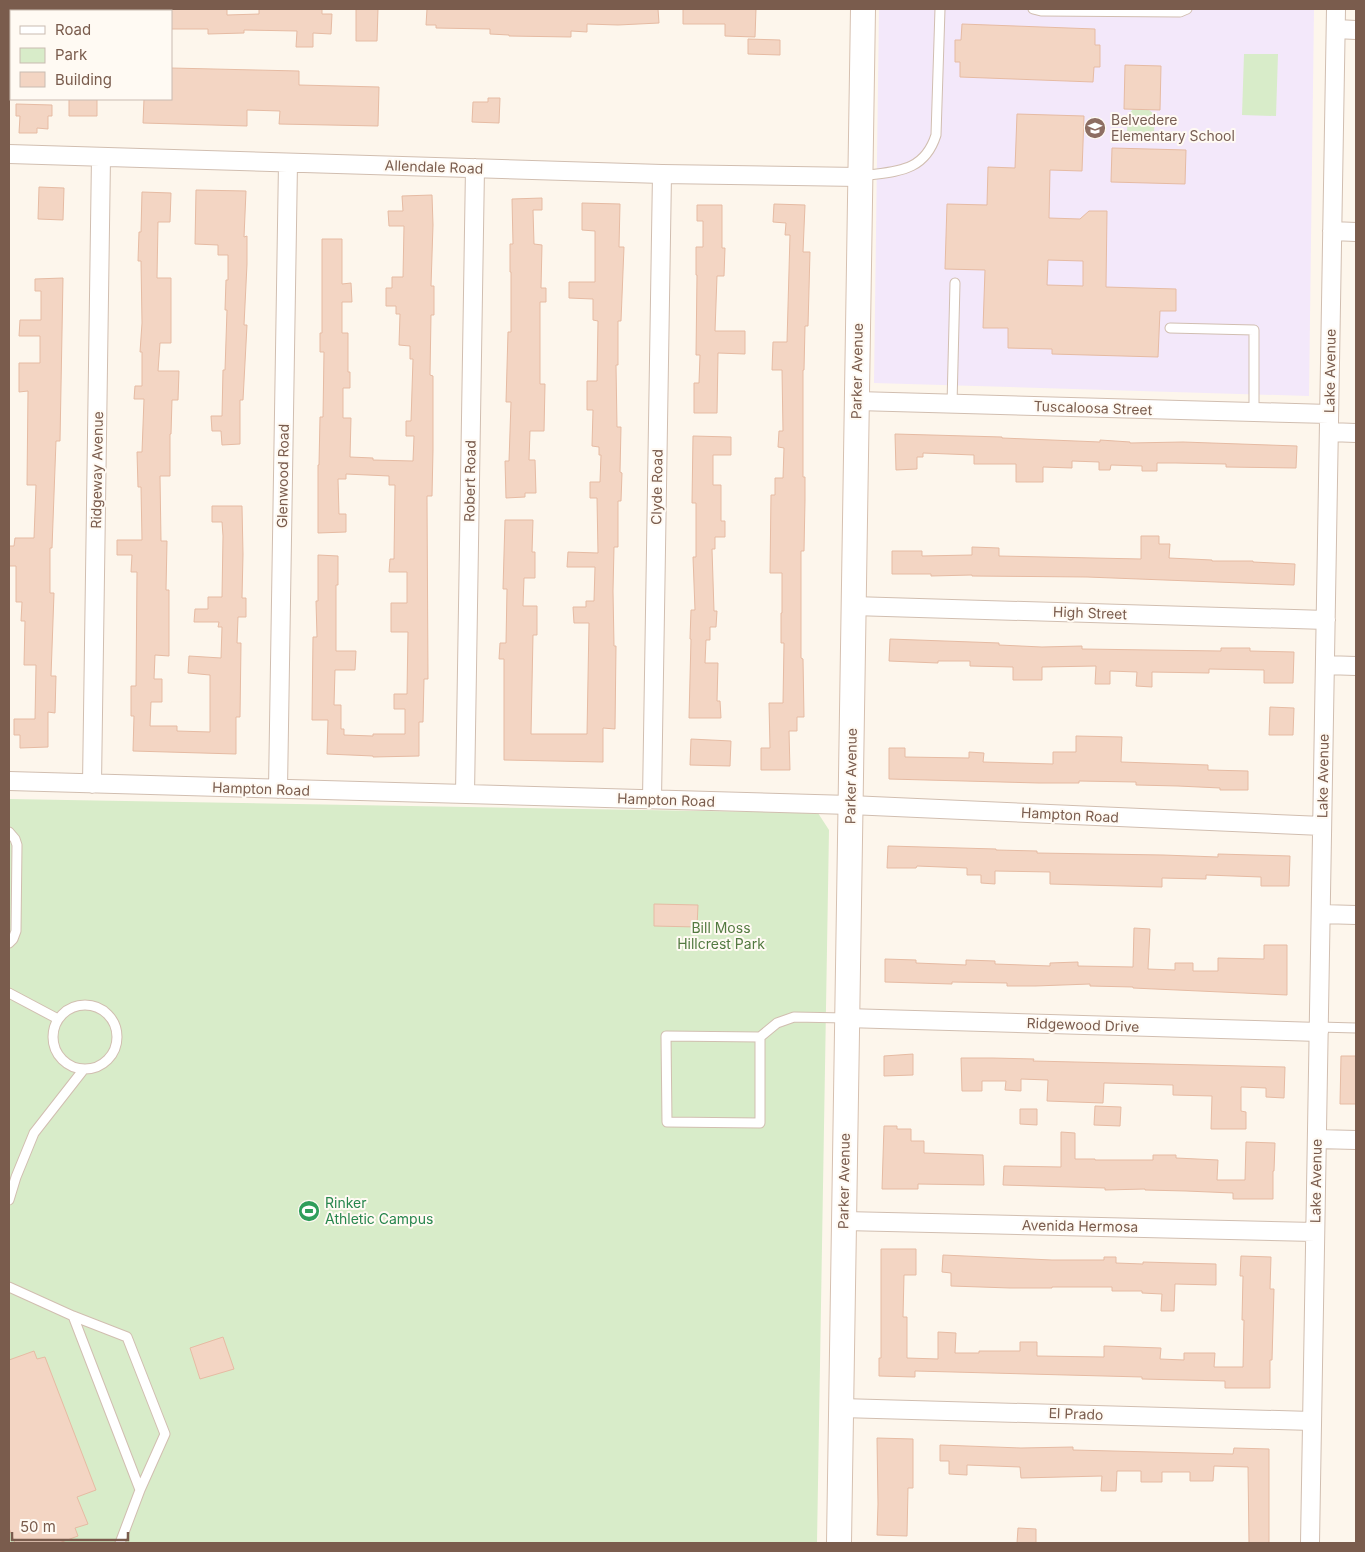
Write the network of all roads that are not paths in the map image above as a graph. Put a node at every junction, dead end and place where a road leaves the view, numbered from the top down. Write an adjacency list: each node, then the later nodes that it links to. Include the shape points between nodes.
1 (863, 9): 13 (street, Parker Avenue)
2 (940, 9): 13 (lane, via 936,135 932,148 924,159 912,166)
3 (1033, 9): 4 (lane, via 1171,12)
4 (1187, 9)
5 (1336, 9): 6 (street, Lake Avenue)
6 (1336, 29): 7 (street); 14 (street, Lake Avenue)
7 (1356, 30)
8 (9, 154): 9 (street, Allendale Road)
9 (102, 157): 10 (street, Allendale Road); 29 (street, Ridgeway Avenue)
10 (288, 163): 11 (street, Allendale Road); 30 (street, Glenwood Road)
11 (475, 168): 12 (street, Allendale Road); 31 (street, Robert Road)
12 (662, 174): 13 (street, Allendale Road); 32 (street, Clyde Road)
13 (859, 177): 18 (street, Parker Avenue)
14 (1332, 231): 15 (street); 21 (street, Lake Avenue)
15 (1356, 232)
16 (955, 283): 19 (lane)
17 (1170, 328): 20 (lane, via 1254,330)
18 (857, 401): 19 (street, Tuscaloosa Street); 24 (street, Parker Avenue)
19 (952, 404): 20 (street, Tuscaloosa Street)
20 (1254, 412): 21 (street, Tuscaloosa Street)
21 (1329, 414): 22 (street, Lake Avenue)
22 (1329, 432): 23 (street); 25 (street, Lake Avenue)
23 (1356, 433)
24 (854, 606): 25 (street, High Street); 33 (street, Parker Avenue)
25 (1326, 620): 26 (street, Lake Avenue)
26 (1325, 665): 27 (street); 34 (street, Lake Avenue)
27 (1356, 666)
28 (9, 782): 29 (street, Hampton Road)
29 (92, 784): 30 (street, Hampton Road)
30 (278, 789): 31 (street, Hampton Road)
31 (465, 794): 32 (street, Hampton Road)
32 (652, 799): 33 (street, Hampton Road)
33 (850, 805): 34 (street, Hampton Road); 40 (street, Parker Avenue)
34 (1322, 826): 36 (street, Lake Avenue)
35 (9, 832): 38 (lane, via 17,845 16,931)
36 (1321, 914): 37 (street); 43 (street, Lake Avenue)
37 (1356, 915)
38 (9, 943)
39 (9, 993): 41 (lane)
40 (846, 1018): 43 (street, Ridgewood Drive); 44 (lane, via 794,1017 777,1022); 49 (street, Parker Avenue)
41 (58, 1019): 45 (lane, via 52,1036 59,1057); 45 (lane, via 72,1007 83,1005 98,1008 111,1019 116,1029 115,1048 101,1064)
42 (1356, 1028): 43 (lane)
43 (1319, 1029): 46 (street, Lake Avenue)
44 (760, 1037): 44 (lane, via 760,1123 667,1122 666,1036)
45 (84, 1069): 48 (lane, via 34,1133)
46 (1317, 1139): 47 (street); 50 (street, Lake Avenue)
47 (1356, 1140)
48 (9, 1200)
49 (844, 1221): 50 (street, Avenida Hermosa); 53 (street, Parker Avenue)
50 (1315, 1232): 54 (street, Lake Avenue)
51 (9, 1287): 52 (lane)
52 (73, 1316): 55 (lane); 55 (lane, via 127,1337 165,1434)
53 (841, 1408): 54 (street, El Prado); 57 (street, Parker Avenue)
54 (1312, 1421): 58 (street, Lake Avenue)
55 (140, 1490): 56 (lane)
56 (120, 1543)
57 (839, 1543)
58 (1310, 1543)

